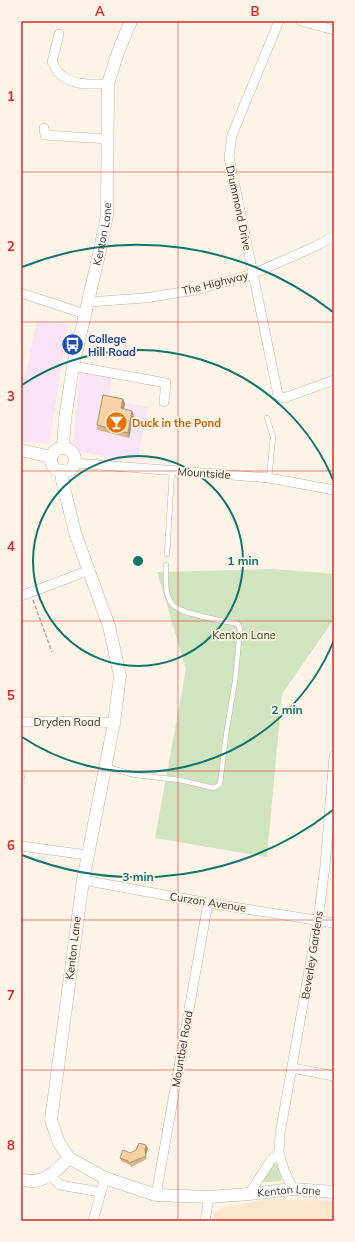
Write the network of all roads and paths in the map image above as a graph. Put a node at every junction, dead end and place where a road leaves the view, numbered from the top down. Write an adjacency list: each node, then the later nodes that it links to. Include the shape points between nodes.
1 (131, 21): 6 (street, Kenton Lane)
2 (279, 21): 10 (street, Drummond Drive, via 232,135 229,157)
3 (302, 21): 4 (street)
4 (334, 30)
5 (59, 34): 6 (street, via 52,62 60,75 75,83)
6 (108, 84): 8 (street, Kenton Lane)
7 (44, 128): 8 (street, via 45,135)
8 (108, 139): 12 (street, Kenton Lane, via 106,214)
9 (334, 236): 10 (street, The Highway)
10 (253, 274): 12 (street, The Highway, via 196,290 145,298); 15 (street, Drummond Drive, via 278,395 284,398)
11 (21, 293): 13 (street)
12 (88, 302): 13 (street, Kenton Lane)
13 (84, 314): 14 (street, Kenton Lane)
14 (73, 366): 16 (street, via 166,384); 18 (street, Kenton Lane)
15 (334, 380)
16 (164, 402)
17 (267, 418): 24 (lane, via 273,437)
18 (63, 448): 20 (street, via 54,451); 21 (street, via 72,453)
19 (21, 451): 20 (street)
20 (51, 457): 22 (street, via 53,467)
21 (74, 463): 22 (street, via 70,469); 23 (street, Mountside)
22 (62, 471): 28 (street, Kenton Lane, via 75,532)
23 (172, 471): 24 (street, Mountside); 26 (lane)
24 (269, 478): 25 (street, Mountside)
25 (334, 490)
26 (167, 554)
27 (166, 565): 34 (lane, via 166,587 172,604 181,611 238,624 240,630 220,784 214,788 180,780 136,775)
28 (90, 570): 29 (street); 32 (street, Kenton Lane, via 109,626 120,676)
29 (25, 595): 30 (path)
30 (52, 652)
31 (21, 722): 32 (street, Dryden Road)
32 (114, 723): 34 (street, Kenton Lane)
33 (334, 756): 35 (street, Beverley Gardens)
34 (105, 766): 37 (street, Kenton Lane)
35 (332, 799): 40 (street, Beverley Gardens)
36 (21, 846): 37 (street)
37 (87, 855): 38 (street, Kenton Lane)
38 (83, 880): 39 (street, Curzon Avenue); 45 (street, Kenton Lane, via 51,1120 59,1144)
39 (208, 903): 40 (street, Curzon Avenue); 53 (street, Mountbel Road)
40 (318, 920): 41 (street, Curzon Avenue); 42 (street, Beverley Gardens)
41 (334, 923)
42 (292, 1068): 43 (street); 44 (street, Beverley Gardens)
43 (334, 1076)
44 (279, 1152): 49 (street, Beverley Gardens); 52 (street)
45 (69, 1158): 46 (street); 47 (street, Kenton Lane)
46 (50, 1175): 48 (street, via 34,1181); 50 (street, via 60,1185)
47 (105, 1178): 50 (street); 53 (street, Kenton Lane)
48 (21, 1180)
49 (293, 1189): 51 (street, Kenton Lane); 52 (street, Kenton Lane)
50 (100, 1192): 55 (street)
51 (334, 1192)
52 (249, 1194): 54 (street, Kenton Lane)
53 (156, 1195): 54 (street, Kenton Lane)
54 (209, 1197): 56 (street)
55 (93, 1221)
56 (205, 1221)

